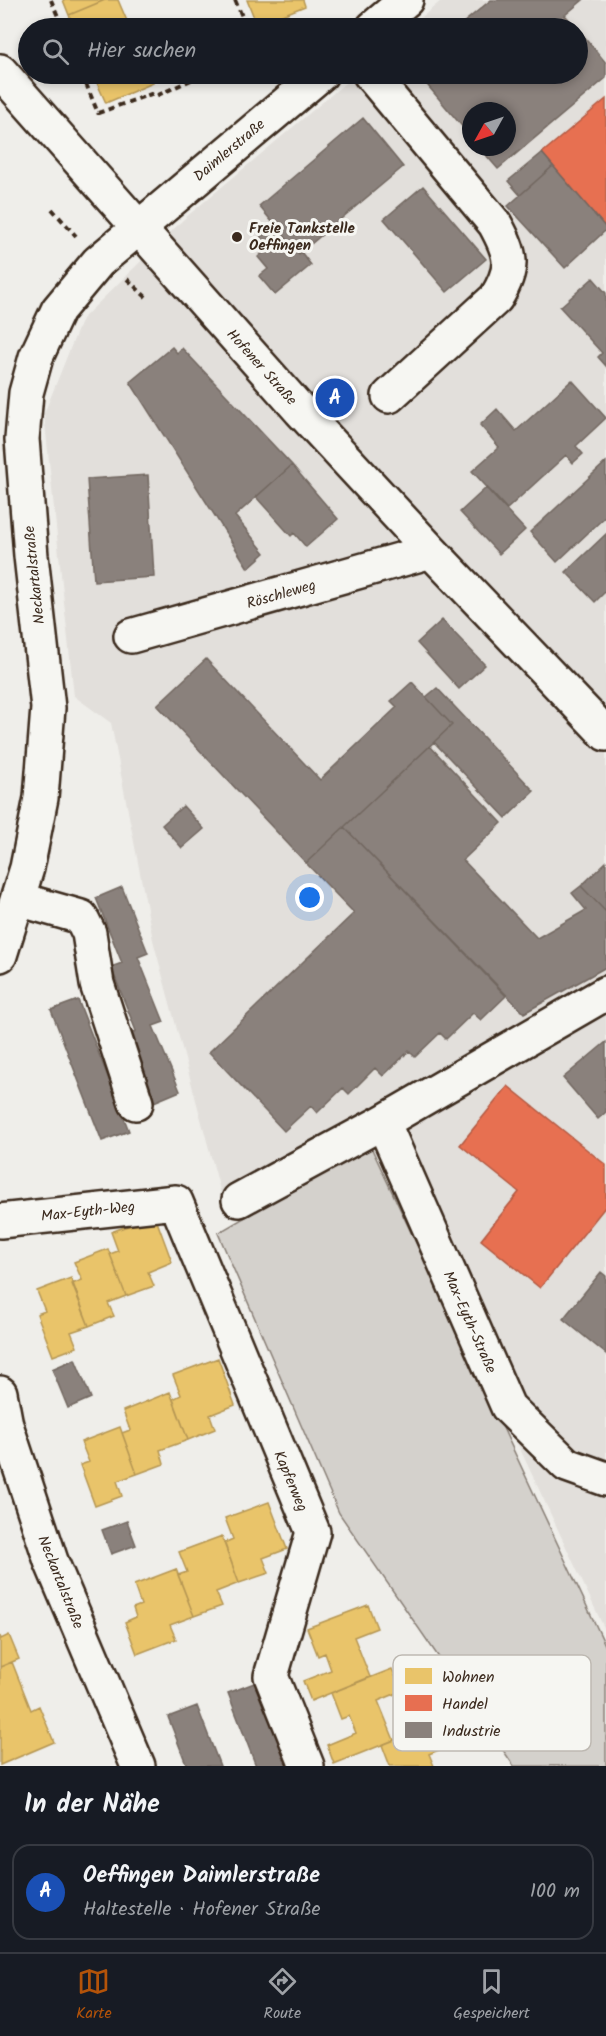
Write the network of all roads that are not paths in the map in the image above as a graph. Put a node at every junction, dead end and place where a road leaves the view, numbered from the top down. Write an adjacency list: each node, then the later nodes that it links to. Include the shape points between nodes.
1 (406, 0): 2 (street)
2 (385, 18)
3 (0, 71): 6 (street, Hofener Straße)
4 (309, 84): 6 (street, Daimlerstraße)
5 (378, 84): 7 (street, via 495,224 509,260 507,279 496,298)
6 (137, 227): 8 (street, Neckartalstraße, via 98,262 58,310 36,357); 9 (street, Hofener Straße)
7 (389, 396)
8 (11, 437): 12 (street, Neckartalstraße, via 31,556 48,708 41,798)
9 (431, 551): 10 (street, Röschleweg); 11 (street, Hofener Straße)
10 (131, 636)
11 (606, 734)
12 (18, 899): 13 (street, Neckartalstraße); 15 (street, via 81,917 89,933 97,984)
13 (0, 955)
14 (606, 993): 16 (street)
15 (136, 1103)
16 (383, 1122): 17 (street); 21 (street, Max-Eyth-Straße, via 508,1407 567,1465)
17 (239, 1200)
18 (176, 1202): 19 (street, Max-Eyth-Weg); 23 (street, Kapferweg, via 313,1532 271,1676)
19 (0, 1221)
20 (0, 1393): 22 (street, Neckartalstraße, via 6,1425 51,1561)
21 (606, 1479)
22 (138, 1766)
23 (307, 1766)

